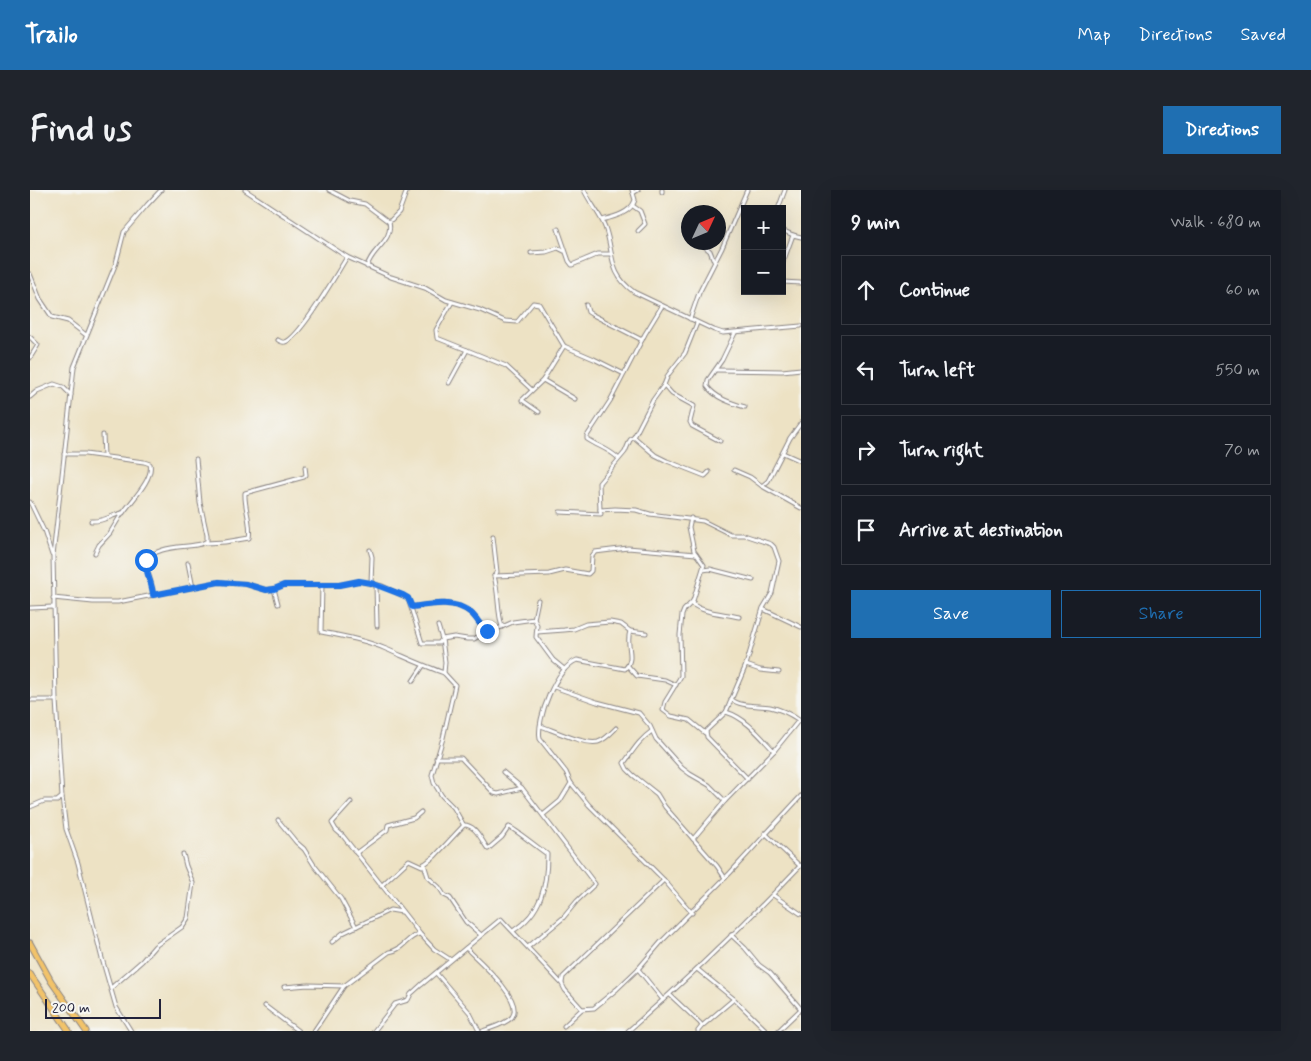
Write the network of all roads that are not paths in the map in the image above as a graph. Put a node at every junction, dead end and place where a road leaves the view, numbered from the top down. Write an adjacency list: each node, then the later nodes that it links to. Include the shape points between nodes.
1 (161, 190): 39 (street, via 124,232 116,263)
2 (245, 190): 26 (street)
3 (330, 190): 15 (street, via 350,201 365,204)
4 (407, 190): 15 (street, via 399,212)
5 (584, 190): 14 (street)
6 (638, 190): 9 (street)
7 (747, 190): 27 (street)
8 (785, 190): 11 (street)
9 (632, 192): 10 (street)
10 (635, 200): 12 (street); 13 (street)
11 (779, 205)
12 (633, 206): 13 (street); 14 (street)
13 (640, 210): 17 (street, via 645,224)
14 (602, 220): 24 (street)
15 (389, 222): 28 (street, via 390,231)
16 (558, 230): 22 (street)
17 (638, 231)
18 (786, 232): 19 (street)
19 (793, 235): 20 (street); 25 (street)
20 (801, 237)
21 (709, 250): 27 (street)
22 (565, 251): 23 (street, via 558,248); 24 (street, via 572,265 598,254)
23 (531, 253)
24 (611, 254): 34 (street, via 615,272 628,287)
25 (786, 254)
26 (347, 257): 28 (street); 41 (street, via 294,336 284,343)
27 (714, 262): 35 (street)
28 (367, 267): 32 (street, via 425,288)
29 (30, 274): 39 (street, via 52,317 68,321)
30 (786, 282): 31 (street)
31 (801, 283)
32 (452, 302): 43 (street, via 511,322 517,322 533,303 539,304); 44 (street, via 436,330 437,338)
33 (586, 305): 42 (street, via 591,314)
34 (662, 306): 35 (street); 42 (street)
35 (690, 320): 36 (street)
36 (697, 322): 38 (street, via 714,330); 51 (street, via 684,353)
37 (801, 326): 38 (street)
38 (735, 333): 47 (street)
39 (86, 335): 53 (street, via 74,367)
40 (30, 336): 45 (street, via 38,345)
41 (278, 340)
42 (642, 340): 48 (street)
43 (564, 346): 48 (street); 49 (street)
44 (467, 350): 50 (street); 52 (street, via 506,366)
45 (30, 358)
46 (801, 369): 47 (street)
47 (715, 370): 56 (street, via 708,380 711,392 732,404)
48 (624, 374): 65 (street, via 587,436)
49 (543, 380): 52 (street); 55 (street)
50 (449, 383)
51 (664, 385): 60 (street); 61 (street, via 672,394 694,406 692,426)
52 (532, 390): 57 (street, via 522,400)
53 (71, 395): 54 (street, via 54,384); 63 (street)
54 (30, 397)
55 (575, 399)
56 (745, 407)
57 (539, 412)
58 (801, 423): 62 (street)
59 (103, 436): 64 (street)
60 (634, 437): 65 (street); 70 (street, via 655,455 705,476)
61 (720, 441)
62 (783, 453): 67 (street); 71 (street)
63 (64, 454): 64 (street); 84 (street)
64 (104, 456): 76 (street, via 150,464 148,479)
65 (618, 458): 74 (street, via 599,482)
66 (196, 459): 80 (street)
67 (800, 459)
68 (305, 467): 80 (street, via 304,477 245,493 249,538)
69 (734, 470): 71 (street)
70 (709, 472)
71 (762, 486): 73 (street)
72 (30, 502): 84 (street)
73 (801, 508)
74 (600, 510): 75 (street, via 601,514); 77 (street, via 630,510)
75 (560, 512)
76 (123, 513): 78 (street, via 104,521); 82 (street)
77 (690, 518): 83 (street); 102 (street, via 774,547 779,561 772,592)
78 (91, 521)
79 (493, 537): 87 (street, via 497,572)
80 (206, 542): 94 (street, via 166,549 148,558 145,562)
81 (370, 550): 89 (street)
82 (95, 553)
83 (696, 554): 86 (street); 87 (street, via 620,549 595,552 588,574 565,570 549,574)
84 (52, 556): 95 (street)
85 (188, 563): 92 (street)
86 (705, 568): 88 (street); 97 (street)
87 (494, 576): 107 (street, via 499,590 498,613)
88 (753, 580)
89 (371, 583): 90 (street); 91 (street)
90 (322, 585): 93 (street, via 284,585); 115 (street, via 321,632 384,648)
91 (376, 585): 100 (street, via 408,598); 105 (street)
92 (193, 588): 93 (street, via 232,582); 94 (street)
93 (274, 589): 98 (street)
94 (153, 595): 95 (street, via 118,602)
95 (53, 598): 99 (street)
96 (538, 600): 104 (street)
97 (693, 601): 103 (street, via 696,609); 121 (street, via 682,615 681,676)
98 (278, 604)
99 (53, 607): 101 (street); 125 (street)
100 (412, 607): 109 (street, via 457,605 470,612); 113 (street, via 422,643 439,643)
101 (30, 608)
102 (763, 609): 108 (street); 114 (street)
103 (739, 617)
104 (534, 619): 107 (street); 111 (street)
105 (377, 626)
106 (438, 626): 113 (street)
107 (502, 627): 109 (street)
108 (801, 627)
109 (487, 631): 113 (street, via 474,639)
110 (630, 631): 111 (street, via 621,624 610,622); 112 (street); 116 (street)
111 (537, 632): 117 (street, via 540,645)
112 (646, 633)
113 (442, 639): 119 (street)
114 (746, 665): 118 (street); 123 (street)
115 (423, 666): 119 (street); 120 (street)
116 (628, 666): 117 (street, via 622,670 577,660); 121 (street, via 637,676)
117 (564, 669): 122 (street)
118 (779, 672)
119 (444, 673): 133 (street, via 455,684)
120 (414, 681)
121 (676, 685): 131 (street, via 663,705 664,710 671,716 689,720)
122 (553, 687): 128 (street, via 545,704); 130 (street, via 639,714)
123 (731, 699): 126 (street); 127 (street)
124 (30, 700): 125 (street)
125 (56, 700): 139 (street)
126 (726, 712): 131 (street); 132 (street, via 746,723)
127 (800, 718): 132 (street)
128 (541, 726): 129 (street, via 595,743); 136 (street, via 540,739)
129 (616, 728)
130 (652, 730): 140 (street, via 682,768 709,785); 148 (street, via 641,739 624,763 656,794)
131 (706, 734): 135 (street)
132 (774, 751): 135 (street)
133 (436, 758): 137 (street, via 461,758 494,793); 146 (street, via 432,775 434,783)
134 (503, 772): 137 (street)
135 (748, 779): 140 (street)
136 (571, 783): 144 (street, via 560,801); 154 (street)
137 (522, 788): 144 (street)
138 (801, 796): 147 (street)
139 (62, 797): 142 (street); 176 (street, via 66,829)
140 (725, 801): 148 (street)
141 (351, 802): 149 (street, via 332,823)
142 (30, 807)
143 (421, 812): 149 (street, via 414,818 388,825 387,830)
144 (542, 815): 167 (street, via 595,884 563,918)
145 (278, 820): 160 (street, via 341,899)
146 (464, 825): 151 (street); 161 (street, via 471,825 488,849 509,827 546,854 541,898 534,912)
147 (765, 834): 152 (street); 153 (street)
148 (693, 839): 153 (street)
149 (356, 853): 155 (street)
150 (183, 854): 176 (street, via 193,883 188,918 182,927 154,946)
151 (424, 864): 155 (street, via 419,866 409,860); 163 (street, via 428,877)
152 (801, 866): 156 (street)
153 (725, 878): 158 (street)
154 (664, 880): 158 (street); 174 (street, via 564,976)
155 (381, 886): 157 (street)
156 (773, 895): 159 (street); 164 (street)
157 (402, 912): 160 (street, via 390,910); 162 (street)
158 (692, 913): 170 (street)
159 (801, 914)
160 (356, 926): 165 (street)
161 (513, 931): 163 (street, via 501,918); 167 (street)
162 (420, 934): 169 (street); 175 (street, via 396,951 388,952)
163 (480, 934): 168 (street)
164 (731, 936): 171 (street); 183 (street, via 770,973)
165 (332, 942)
166 (30, 943): 187 (main road, via 51,981)
167 (528, 947): 174 (street)
168 (466, 948): 169 (street); 193 (street, via 504,987 513,1004 512,1017)
169 (451, 960): 172 (street)
170 (638, 969): 180 (street); 182 (street, via 598,1006)
171 (697, 969): 178 (street); 179 (street)
172 (436, 973): 191 (street, via 408,1000 395,1004); 192 (street, via 470,1013)
173 (30, 974): 186 (main road)
174 (562, 984): 182 (street)
175 (344, 986): 177 (street); 190 (street)
176 (111, 988): 188 (street, via 116,1007)
177 (284, 988)
178 (670, 995): 180 (street); 185 (street)
179 (734, 999): 185 (street); 196 (street)
180 (663, 1000): 194 (street)
181 (265, 1006): 189 (street)
182 (582, 1009): 184 (street)
183 (801, 1009): 197 (street)
184 (564, 1026)
185 (702, 1026): 195 (street)
186 (69, 1031)
187 (86, 1031)
188 (131, 1031)
189 (298, 1031)
190 (314, 1031)
191 (375, 1031)
192 (479, 1031)
193 (483, 1031)
194 (628, 1031)
195 (698, 1031)
196 (767, 1031)
197 (778, 1031)

